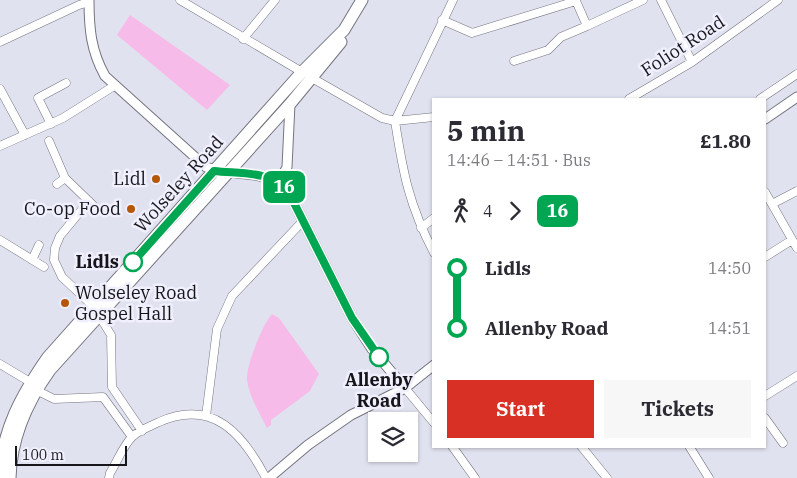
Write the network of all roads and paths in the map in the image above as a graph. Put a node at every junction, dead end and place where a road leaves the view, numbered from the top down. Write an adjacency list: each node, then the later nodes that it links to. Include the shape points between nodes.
1 (180, 0): 12 (street)
2 (275, 0): 12 (street)
3 (362, 0): 17 (main road, Wolseley Road, via 344,30)
4 (367, 0): 17 (main road, Wolseley Road, via 348,33)
5 (453, 0): 10 (street)
6 (643, 0): 11 (street)
7 (660, 0): 15 (street)
8 (778, 0): 15 (street, Foliot Road)
9 (89, 1): 13 (street); 19 (street, via 95,58)
10 (442, 20): 11 (street, via 472,33 576,1); 27 (street)
11 (587, 26): 14 (street, via 561,37 548,50)
12 (243, 39): 17 (street)
13 (0, 42)
14 (514, 62)
15 (692, 62): 22 (street, Foliot Road)
16 (797, 74): 23 (street)
17 (307, 75): 24 (main road, Wolseley Road); 27 (street, via 382,118); 32 (main road, Wolseley Road)
18 (66, 83): 28 (street, via 38,98)
19 (114, 86): 28 (street); 32 (street, via 198,161)
20 (0, 89): 29 (street)
21 (797, 97): 26 (street)
22 (631, 98)
23 (761, 98)
24 (290, 104): 33 (main road, Wolseley Road); 35 (street, via 287,167)
25 (432, 117): 27 (street)
26 (766, 118)
27 (395, 121): 44 (street, via 403,177)
28 (51, 124): 29 (street)
29 (25, 135): 31 (street)
30 (49, 141): 34 (street)
31 (0, 146)
32 (214, 171): 33 (street); 53 (main road, Wolseley Road)
33 (226, 172): 35 (street, via 256,174); 54 (main road, Wolseley Road)
34 (65, 178): 36 (street); 39 (street)
35 (279, 182): 43 (street, via 288,191)
36 (57, 184)
37 (797, 191): 40 (street)
38 (766, 194): 40 (street)
39 (89, 201): 41 (street); 53 (street, via 60,236 54,260 62,277)
40 (772, 204): 46 (street)
41 (97, 209)
42 (432, 220): 44 (street)
43 (302, 222): 60 (street, via 352,318 372,349); 63 (street, via 232,296 217,329)
44 (421, 228): 48 (street)
45 (0, 240): 51 (street)
46 (792, 240): 49 (street); 50 (street)
47 (39, 245): 51 (street)
48 (432, 248)
49 (797, 248)
50 (766, 256)
51 (32, 260): 52 (street)
52 (44, 267)
53 (93, 306): 54 (street); 58 (main road, Wolseley Road, via 48,357)
54 (101, 316): 58 (main road, Wolseley Road); 59 (street, via 111,335)
55 (0, 364): 58 (street)
56 (432, 367): 60 (street)
57 (797, 376): 61 (street)
58 (33, 386): 62 (street, via 54,399); 72 (main road, Wolseley Road, via 17,405 7,435); 73 (main road, Wolseley Road, via 16,437)
59 (112, 387): 62 (street); 66 (street)
60 (405, 388): 65 (street); 75 (street, via 351,415)
61 (766, 395)
62 (103, 397): 67 (street)
63 (206, 416): 66 (street, via 171,416); 75 (street, via 228,426 243,440)
64 (766, 419): 68 (street)
65 (432, 422)
66 (142, 431): 67 (street)
67 (132, 437): 74 (street)
68 (783, 443)
69 (453, 448): 76 (street)
70 (583, 448): 77 (street)
71 (692, 448): 78 (street)
72 (0, 478)
73 (10, 478)
74 (109, 478)
75 (267, 478)
76 (475, 478)
77 (607, 478)
78 (708, 478)

